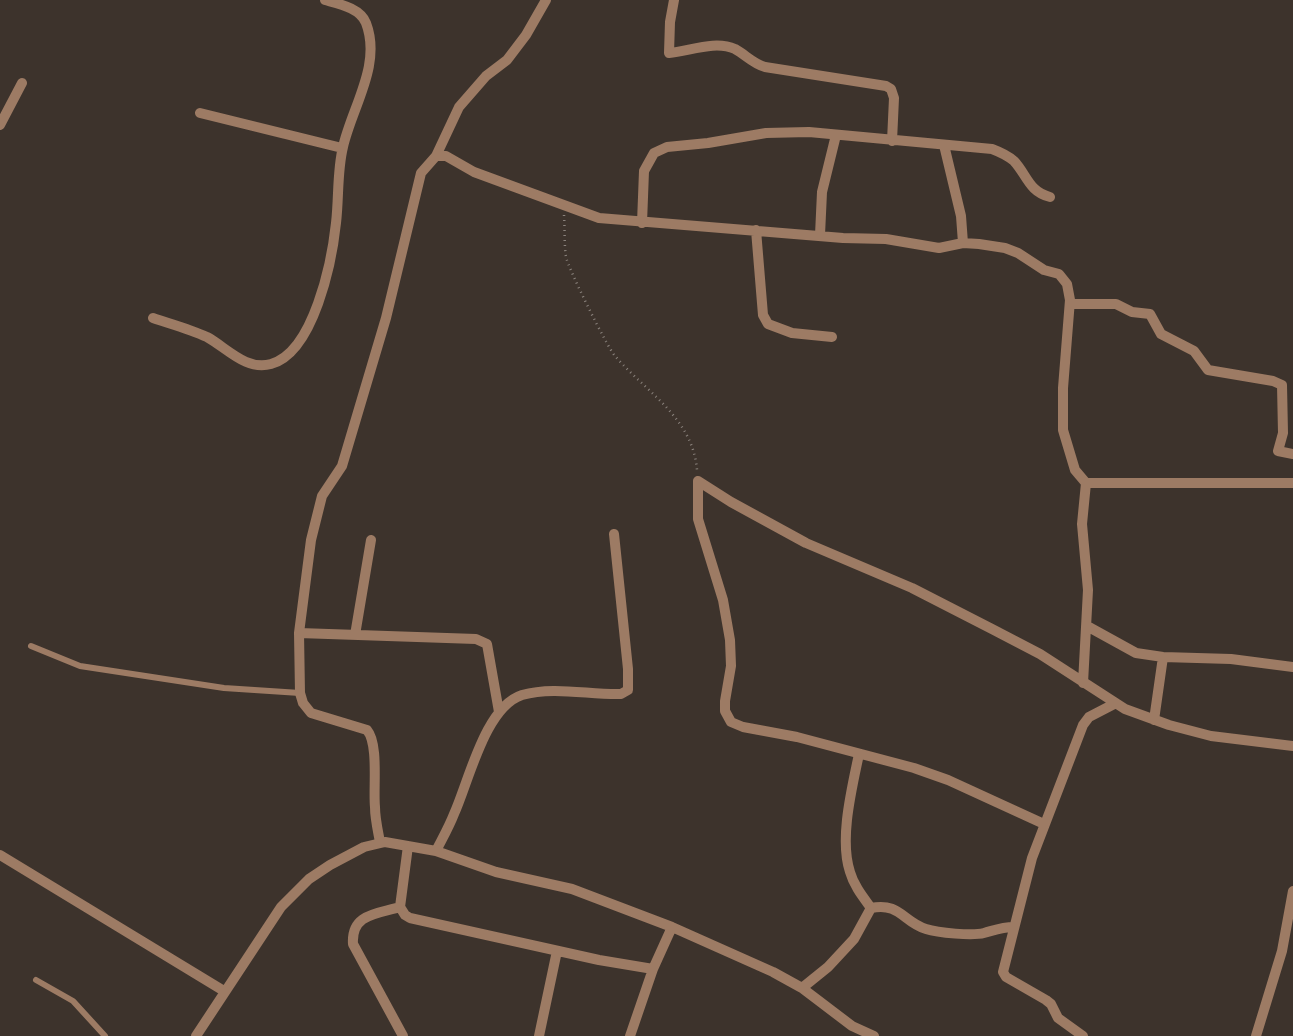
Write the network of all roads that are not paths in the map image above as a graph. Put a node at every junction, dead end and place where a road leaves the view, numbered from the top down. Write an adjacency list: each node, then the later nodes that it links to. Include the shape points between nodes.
1 (325, 0): 10 (street, via 357,12 366,22 371,44 370,63)
2 (546, 0): 11 (street, via 507,60 486,76 459,107)
3 (674, 0): 8 (street, via 669,53 705,46 727,46 754,64 765,67 886,86 894,98)
4 (22, 83): 6 (street)
5 (200, 113): 10 (street)
6 (0, 125)
7 (836, 135): 8 (street); 13 (street, via 766,133 658,150 644,171); 15 (street, via 822,192)
8 (892, 141): 9 (street)
9 (944, 145): 12 (street, via 1006,154 1032,188); 16 (street)
10 (342, 148): 18 (street, via 336,224 326,279 308,331 284,359 270,365 254,365 207,338)
11 (436, 156): 13 (street, via 446,156 474,172 598,218); 26 (street, via 421,173 386,318 342,466 322,496 311,540)
12 (1050, 197)
13 (642, 222): 14 (street)
14 (756, 230): 15 (street); 19 (street, via 763,315 768,324 792,333)
15 (820, 235): 16 (street, via 886,239 939,248)
16 (963, 244): 17 (street, via 1010,249 1044,270 1059,274 1067,284)
17 (1070, 304): 20 (street, via 1116,304 1132,312 1145,312 1152,316 1161,334 1194,351 1208,370 1279,383 1283,389 1284,413 1278,451); 21 (street, via 1063,430 1074,470)
18 (153, 318)
19 (832, 337)
20 (1293, 454)
21 (1086, 483): 22 (street); 25 (street, via 1082,524 1088,590)
22 (1293, 483)
23 (614, 534): 34 (street, via 628,690 621,694 569,692 523,695)
24 (371, 540): 27 (street)
25 (1087, 626): 29 (street, via 1128,650); 31 (street)
26 (299, 633): 27 (street); 32 (street)
27 (355, 635): 34 (street, via 476,639 487,644)
28 (31, 646): 32 (lane, via 80,666 224,688)
29 (1163, 657): 30 (street, via 1230,659); 35 (street)
30 (1293, 667)
31 (1082, 682): 33 (street); 37 (street, via 992,628 912,588 806,543 698,481 698,519 723,600 730,640 731,666 724,701 728,718 743,728 796,737)
32 (300, 693): 39 (street, via 303,704 311,713 367,730 370,734)
33 (1116, 703): 35 (street); 38 (street, via 1089,716 1086,721)
34 (499, 712): 41 (street, via 489,728)
35 (1154, 720): 36 (street, via 1211,736)
36 (1293, 746)
37 (860, 754): 38 (street, via 948,780); 45 (street, via 848,808 848,862 856,886)
38 (1044, 824): 47 (street)
39 (380, 842): 40 (street); 52 (street, via 330,865 295,893 276,913)
40 (408, 846): 41 (street); 44 (street)
41 (436, 852): 46 (street, via 496,872 586,894)
42 (0, 855): 52 (street)
43 (1293, 892): 60 (street, via 1282,951)
44 (400, 906): 48 (street, via 405,915 417,920); 55 (street, via 368,916 355,925 352,933 353,944)
45 (872, 908): 47 (street, via 891,907 917,925 942,932 982,934 992,929); 51 (street, via 854,939 828,967)
46 (672, 927): 49 (street); 51 (street)
47 (1014, 927): 59 (street, via 1004,975 1046,1000 1058,1018)
48 (557, 951): 49 (street); 56 (street)
49 (653, 969): 57 (street)
50 (36, 980): 53 (lane, via 72,1001)
51 (802, 988): 58 (street, via 843,1020)
52 (224, 991): 54 (street)
53 (105, 1036)
54 (196, 1036)
55 (403, 1036)
56 (539, 1036)
57 (630, 1036)
58 (874, 1036)
59 (1083, 1036)
60 (1256, 1036)

